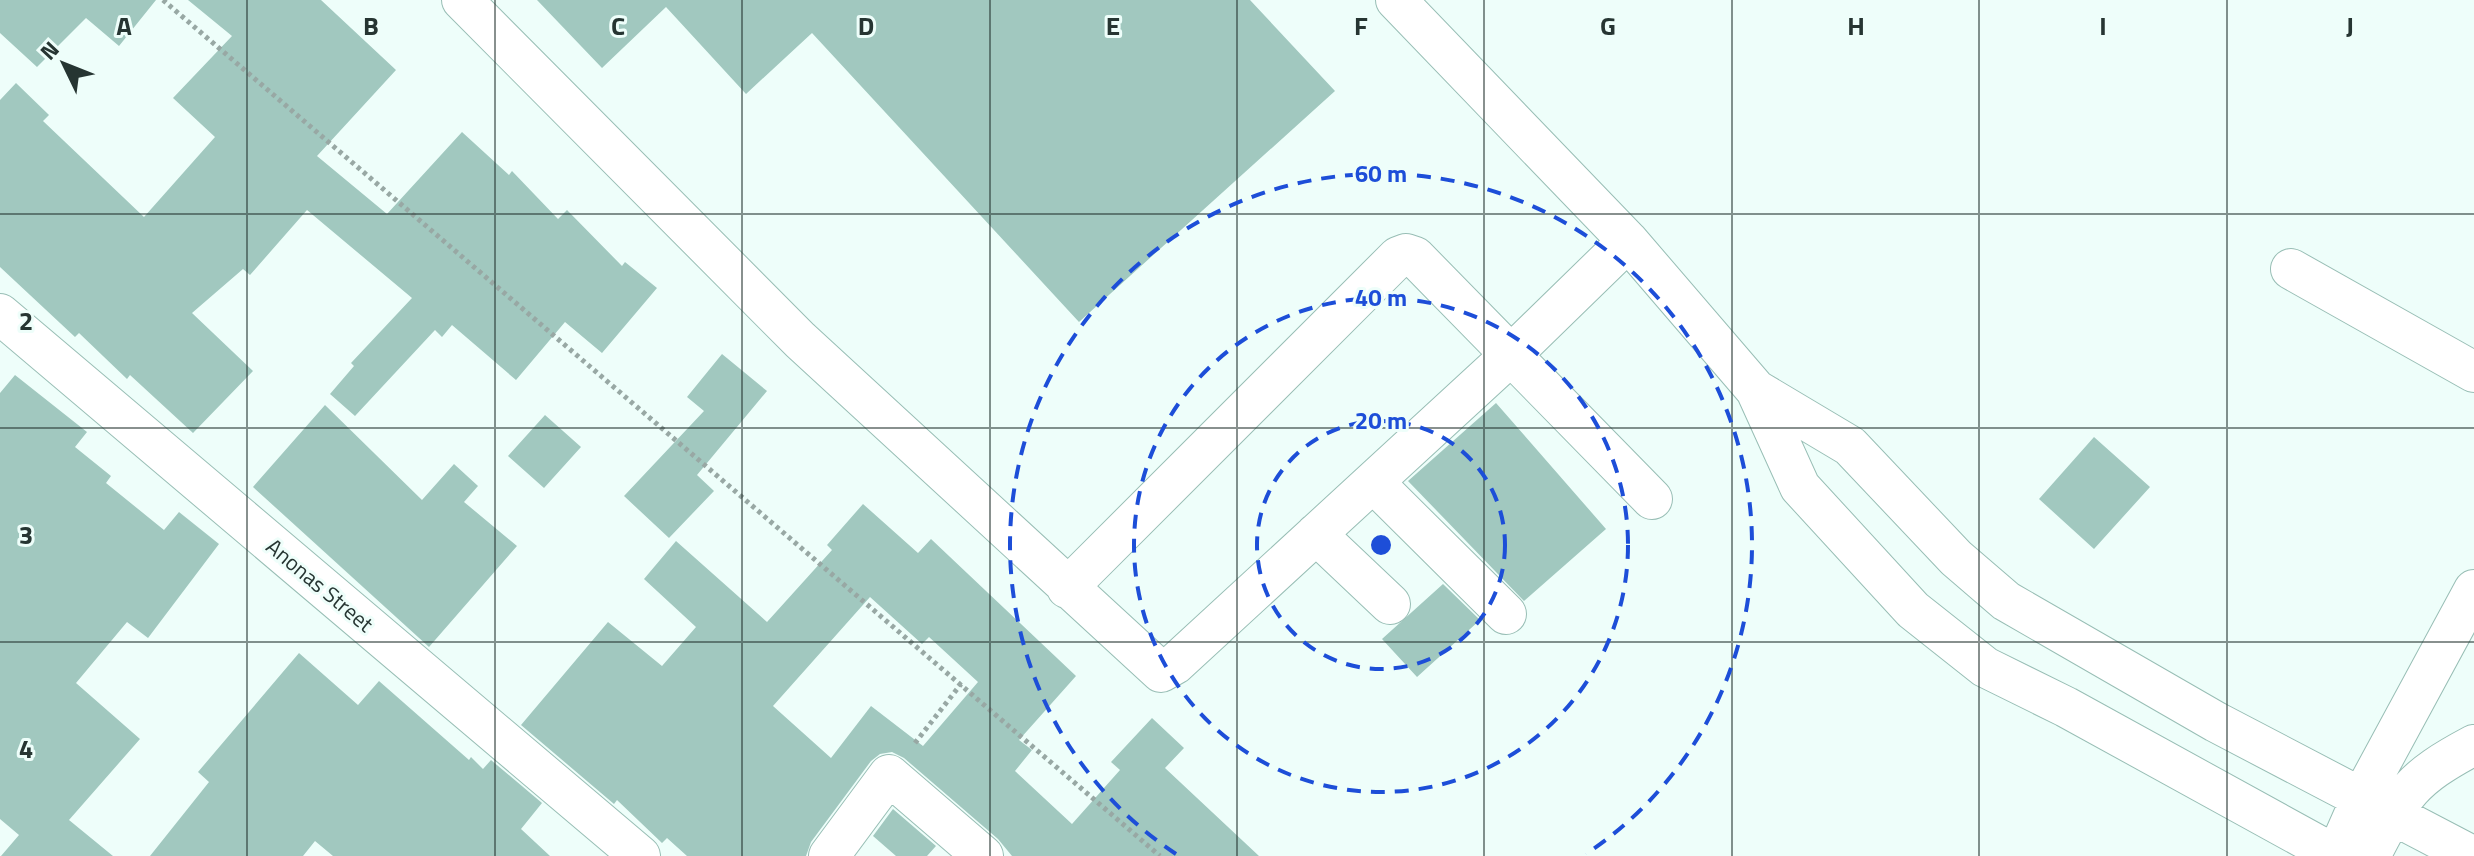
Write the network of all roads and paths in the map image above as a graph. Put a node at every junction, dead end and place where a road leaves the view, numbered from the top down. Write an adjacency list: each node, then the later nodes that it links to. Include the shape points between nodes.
1 (163, 0): 17 (path)
2 (462, 0): 13 (street, via 800,340)
3 (1396, 0): 4 (street)
4 (1628, 241): 7 (street); 9 (street)
5 (2291, 269): 8 (street)
6 (5, 329): 22 (street, Anonas Street)
7 (1512, 354): 10 (street); 11 (street); 13 (street, via 1415,257 1398,257)
8 (2474, 372)
9 (1756, 390): 20 (street, via 1850,446 1956,558 2006,601 2216,722); 26 (street, via 1800,487 1913,610 1953,643 1985,667)
10 (1373, 482): 12 (street); 16 (street)
11 (1652, 499)
12 (1316, 534): 13 (street, via 1161,672); 15 (street)
13 (1067, 588)
14 (2474, 590): 20 (street)
15 (1390, 604)
16 (1506, 614)
17 (961, 684): 19 (path); 25 (path)
18 (2474, 745): 20 (street)
19 (889, 775): 23 (street); 24 (street)
20 (2377, 805): 21 (street); 26 (street); 27 (street)
21 (2461, 847)
22 (640, 856)
23 (829, 856)
24 (983, 856)
25 (1160, 856)
26 (2336, 856)
27 (2370, 856)

